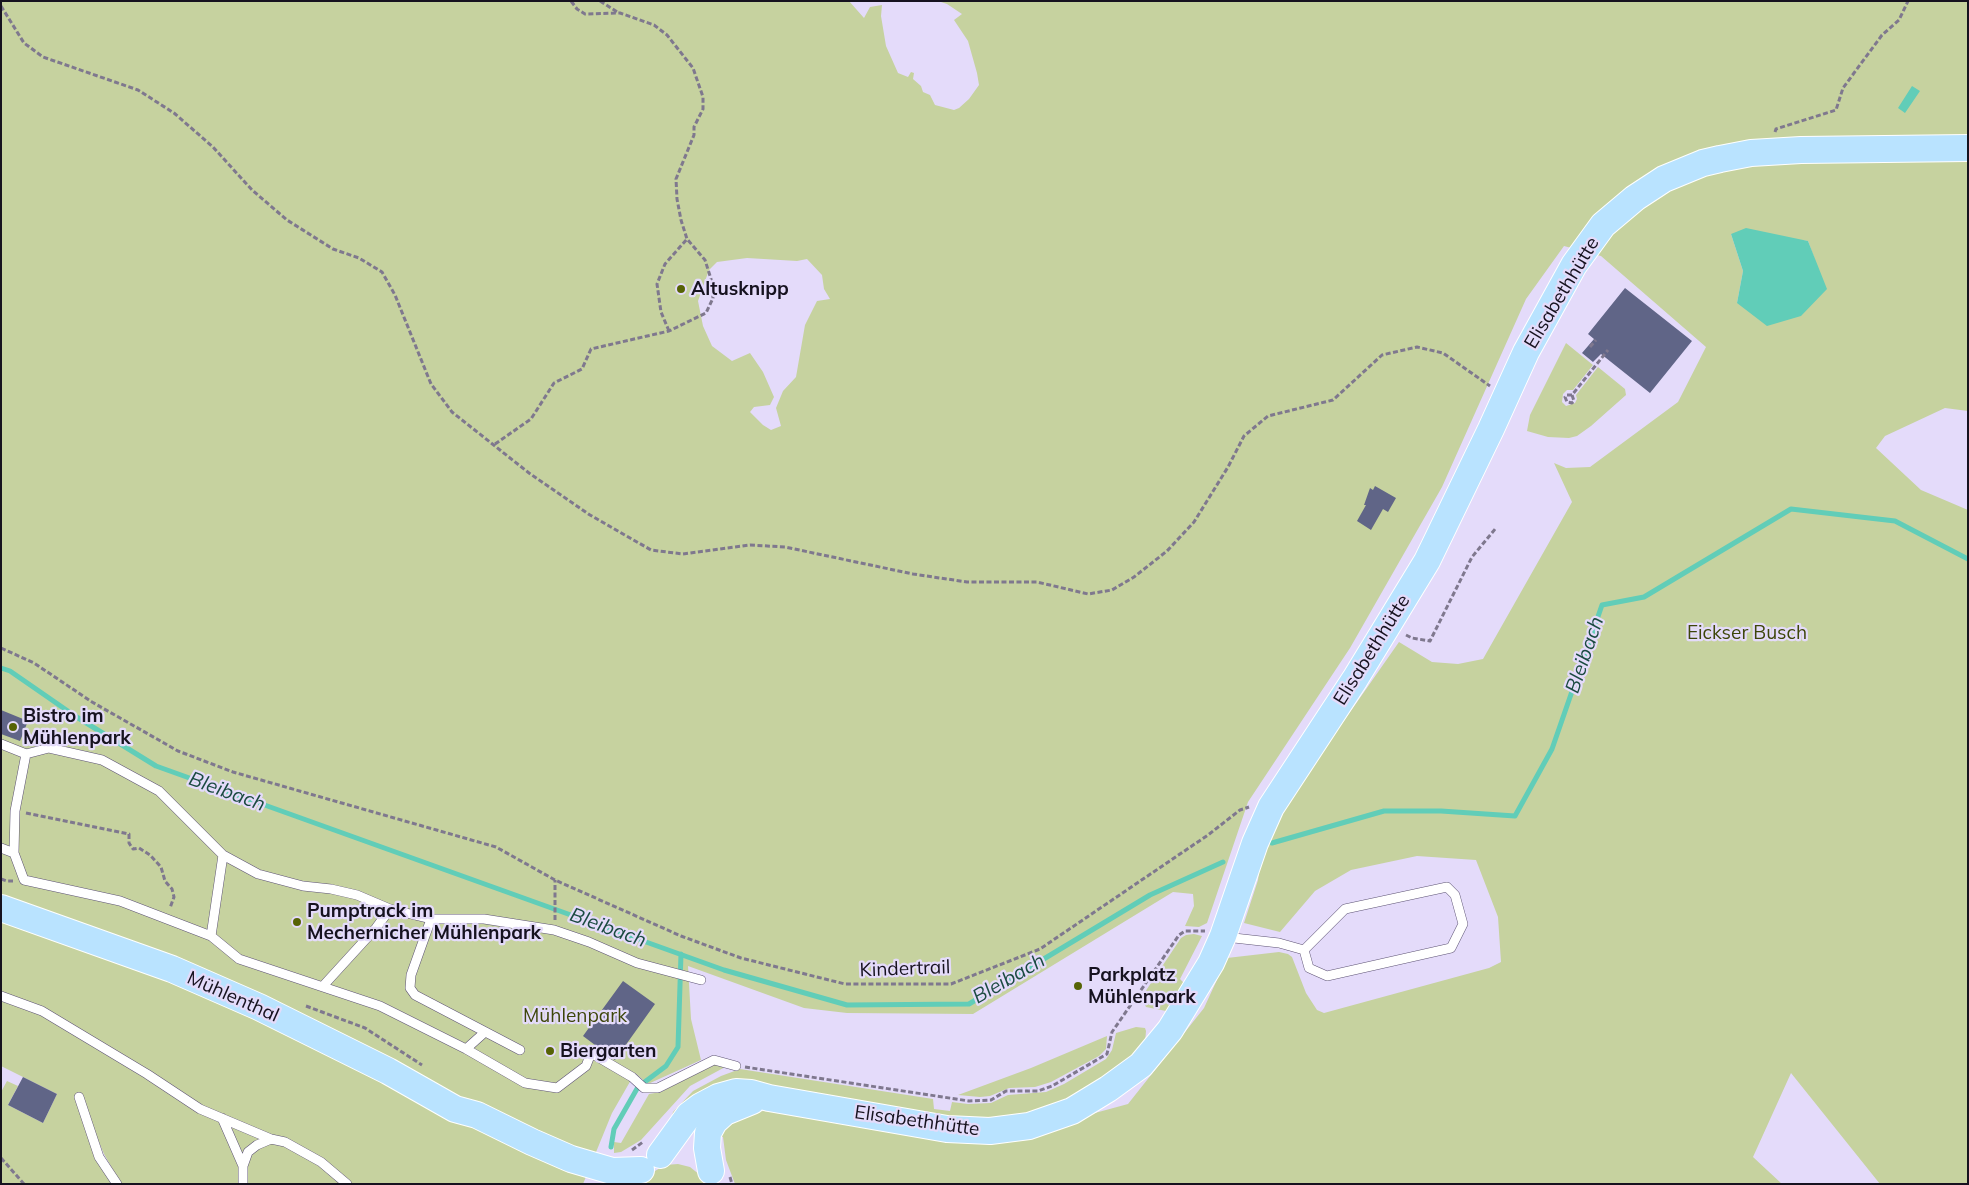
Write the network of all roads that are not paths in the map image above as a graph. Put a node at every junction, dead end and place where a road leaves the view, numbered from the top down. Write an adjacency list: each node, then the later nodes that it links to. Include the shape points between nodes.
1 (1968, 148): 10 (main road, Elisabethhütte, via 1801,150 1751,153 1703,163 1664,179 1622,208 1603,226 1587,245 1526,352 1427,561 1271,808)
2 (1, 744): 3 (lane)
3 (26, 754): 5 (lane, via 15,811); 6 (lane, via 49,748 102,760 159,791)
4 (1, 848): 5 (lane)
5 (14, 853): 11 (lane, via 24,880 120,902)
6 (223, 855): 8 (lane, via 258,874 357,895); 11 (lane)
7 (1, 908): 22 (main road, Mühlenthal, via 172,969 259,1007 388,1071)
8 (390, 909): 9 (lane); 14 (lane)
9 (431, 919): 13 (lane, via 484,919 554,930 637,963); 16 (lane, via 410,988 416,995)
10 (1217, 932): 12 (lane); 21 (main road, Elisabethhütte, via 1200,984 1142,1065 1072,1111 1029,1126 990,1131 947,1129)
11 (211, 936): 14 (lane, via 239,959)
12 (1304, 950): 12 (lane, via 1309,968 1327,976 1451,948 1463,924 1456,895 1447,887 1345,909)
13 (701, 980)
14 (324, 986): 17 (lane, via 380,1006)
15 (1, 996): 23 (lane, via 42,1011 200,1109)
16 (485, 1032): 17 (lane); 18 (lane)
17 (466, 1049): 19 (lane, via 525,1083 557,1088 586,1066 591,1053 632,1077 644,1088 658,1088 714,1060)
18 (520, 1050)
19 (736, 1066)
20 (79, 1097): 28 (lane, via 100,1156)
21 (770, 1098): 26 (main road, Elisabethhütte, via 736,1092 701,1106 689,1115); 27 (main road, via 740,1105 714,1122 708,1133 707,1148)
22 (455, 1109): 26 (main road, Mühlenthal, via 477,1115 597,1168); 31 (main road, Mühlenthal, via 467,1128 537,1164)
23 (222, 1118): 24 (lane); 25 (lane)
24 (271, 1139): 25 (lane, via 257,1144 248,1152); 30 (lane, via 285,1142 314,1158)
25 (243, 1166): 29 (lane)
26 (645, 1170): 27 (main road, Mühlenthal, via 671,1152 682,1153 703,1162)
27 (714, 1177)
28 (117, 1184)
29 (243, 1184)
30 (347, 1184)
31 (592, 1184)

